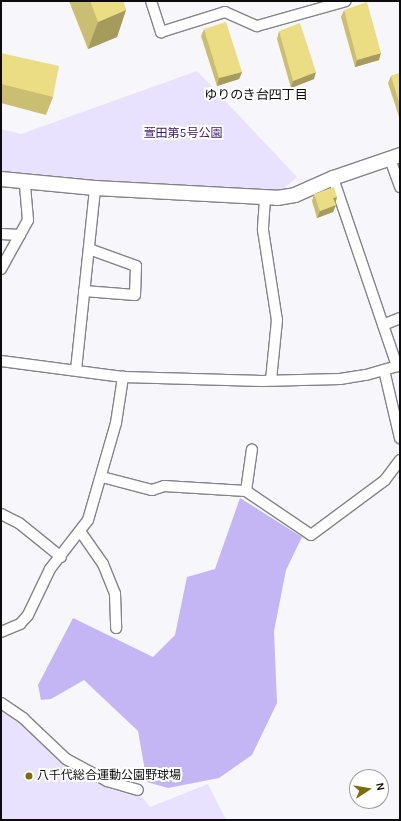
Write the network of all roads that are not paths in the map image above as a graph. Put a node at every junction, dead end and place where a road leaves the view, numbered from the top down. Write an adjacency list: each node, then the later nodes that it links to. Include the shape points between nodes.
1 (151, 1): 2 (street, via 161,32 225,12 257,26)
2 (346, 1)
3 (395, 157): 4 (street); 7 (street)
4 (333, 178): 9 (street, via 296,195); 16 (street)
5 (1, 179): 6 (street)
6 (25, 182): 8 (street); 11 (street, via 28,220)
7 (400, 187)
8 (95, 188): 9 (street); 12 (street)
9 (265, 199): 22 (street, via 264,230 277,320)
10 (1, 234): 11 (street)
11 (20, 235): 13 (street)
12 (89, 249): 14 (street); 14 (street, via 136,266 135,295)
13 (1, 269)
14 (84, 290): 19 (street)
15 (400, 318): 16 (street)
16 (383, 324): 18 (street)
17 (1, 361): 19 (street)
18 (399, 365): 20 (street)
19 (76, 370): 21 (street)
20 (384, 370): 22 (street, via 340,379); 23 (street)
21 (123, 377): 22 (street); 26 (street, via 116,423)
22 (271, 380)
23 (400, 438)
24 (252, 449): 27 (street)
25 (400, 460): 27 (street, via 385,480 311,535)
26 (102, 477): 27 (street, via 152,490 164,486); 29 (street, via 88,520)
27 (246, 492)
28 (1, 514): 30 (street, via 19,523)
29 (80, 531): 30 (street); 31 (street, via 103,564 115,594)
30 (60, 557): 32 (street, via 50,569 28,615 20,624)
31 (116, 628)
32 (1, 632)
33 (1, 703): 34 (street, via 23,718 66,759 107,781)
34 (138, 790)

